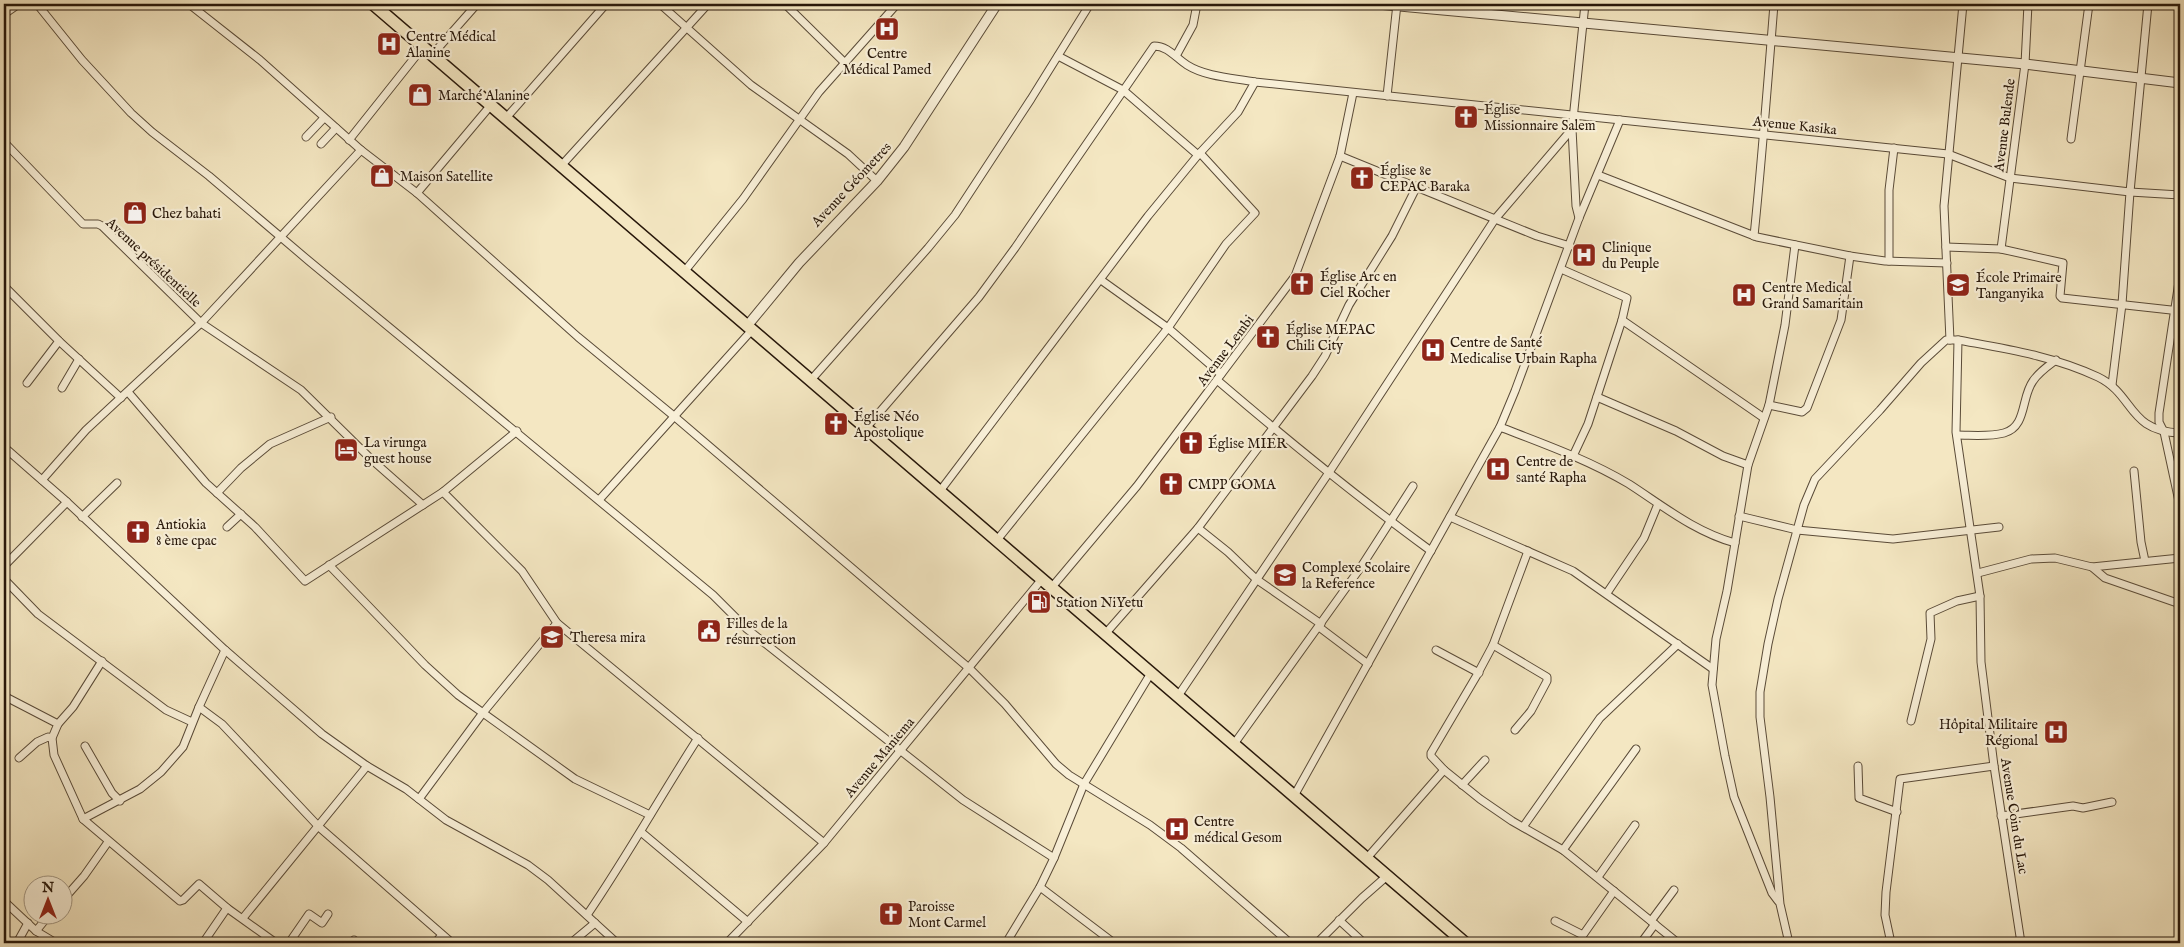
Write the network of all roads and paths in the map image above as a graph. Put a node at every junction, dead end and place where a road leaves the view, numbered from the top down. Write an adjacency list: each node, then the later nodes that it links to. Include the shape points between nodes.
1 (16, 4): 22 (street)
2 (37, 4): 69 (street, via 131,113)
3 (189, 4): 41 (street, via 260,60)
4 (373, 4): 26 (highway)
5 (477, 4): 26 (street)
6 (606, 4): 42 (street)
7 (660, 4): 24 (street)
8 (708, 4): 24 (street)
9 (897, 4): 30 (street)
10 (997, 4): 61 (street, Avenue Géometres, via 904,146)
11 (1090, 4): 27 (street)
12 (1197, 4): 28 (street, via 1194,25)
13 (1378, 4): 21 (street)
14 (1585, 4): 23 (street)
15 (1774, 4): 25 (street)
16 (1964, 4): 29 (street, Avenue Coin du Lac)
17 (2028, 4): 31 (street, Avenue Bulende)
18 (2089, 4): 32 (street)
19 (2148, 4): 33 (street)
20 (789, 5): 30 (street)
21 (1397, 5): 23 (street); 38 (street)
22 (4, 13)
23 (1583, 23): 25 (street); 40 (street)
24 (687, 27): 43 (street, via 750,85); 58 (street)
25 (1771, 42): 29 (street); 47 (street)
26 (428, 51): 39 (highway); 50 (street)
27 (1058, 56): 36 (street); 93 (street, via 955,215)
28 (1176, 56): 34 (street, Avenue Kasika, via 1198,70); 36 (street, Avenue Kasika, via 1165,48 1154,46)
29 (1959, 58): 31 (street); 56 (street, Avenue Coin du Lac)
30 (845, 63): 43 (street)
31 (2024, 64): 32 (street); 60 (street, Avenue Bulende)
32 (2081, 71): 33 (street); 49 (street)
33 (2141, 79): 35 (street); 63 (street)
34 (1255, 82): 37 (street, Avenue Kasika); 55 (street, via 1238,112)
35 (2180, 83)
36 (1124, 90): 55 (street); 105 (street, via 980,297)
37 (1353, 93): 38 (street, Avenue Kasika); 57 (street, Avenue Lembi)
38 (1387, 96): 40 (street, Avenue Kasika)
39 (492, 106): 42 (highway); 64 (street)
40 (1574, 116): 44 (street, Avenue Kasika); 46 (street)
41 (324, 118): 45 (street); 48 (street)
42 (506, 118): 58 (highway)
43 (798, 120): 61 (street, via 848,154); 78 (street, via 743,199)
44 (1620, 120): 47 (street, Avenue Kasika); 59 (street)
45 (336, 128): 50 (street); 52 (street)
46 (1572, 130): 66 (street); 67 (street)
47 (1765, 135): 53 (street, Avenue Kasika); 68 (street)
48 (306, 138)
49 (2071, 139)
50 (349, 140): 54 (street)
51 (4, 142): 85 (street, Avenue présidentielle, via 82,224 102,226)
52 (322, 144)
53 (1894, 148): 56 (street, Avenue Kasika); 75 (street, via 1889,190)
54 (361, 150): 64 (street); 69 (street)
55 (1199, 154): 80 (street); 87 (street, via 1255,213 1226,244)
56 (1948, 154): 60 (street, Avenue Kasika); 72 (street, Avenue Coin du Lac, via 1944,206)
57 (1340, 156): 62 (street); 92 (street, Avenue Lembi, via 1296,276)
58 (562, 166): 78 (highway)
59 (1598, 175): 66 (street); 68 (street)
60 (2010, 178): 63 (street, Avenue Kasika); 73 (street, Avenue Bulende)
61 (877, 181): 86 (street, Avenue Géometres, via 820,238)
62 (1417, 186): 67 (street); 106 (street, via 1392,236 1349,305 1319,366)
63 (2130, 192): 65 (street, Avenue Kasika); 82 (street)
64 (417, 193): 102 (street, via 578,338)
65 (2180, 195)
66 (1579, 218): 71 (street)
67 (1495, 219): 71 (street); 114 (street)
68 (1754, 236): 70 (street)
69 (280, 237): 85 (street); 107 (street)
70 (1795, 245): 74 (street); 100 (street, via 1786,319)
71 (1570, 246): 77 (street)
72 (1946, 247): 73 (street); 76 (street, Avenue Coin du Lac)
73 (2001, 249): 82 (street, via 2064,263 2062,298)
74 (1850, 256): 75 (street); 100 (street, via 1841,320 1806,410 1802,412)
75 (1889, 261): 76 (street)
76 (1947, 263): 88 (street, Avenue Coin du Lac)
77 (1561, 269): 84 (street, via 1626,296); 104 (street)
78 (684, 272): 86 (highway)
79 (2180, 275): 83 (street)
80 (1101, 280): 87 (street); 119 (street)
81 (4, 286): 89 (street)
82 (2122, 304): 83 (street); 95 (street)
83 (2177, 311): 108 (street, via 2159,413)
84 (1622, 320): 98 (street); 103 (street)
85 (201, 323): 97 (street); 101 (street, Avenue présidentielle, via 302,390)
86 (750, 328): 93 (highway); 102 (street)
87 (1168, 328): 92 (street); 137 (street)
88 (1954, 340): 91 (street); 110 (street, Avenue Coin du Lac); 135 (street, via 1940,343 1815,479)
89 (59, 341): 90 (street); 94 (street)
90 (79, 359): 96 (street); 99 (street)
91 (2056, 360): 95 (street); 110 (street, via 2033,380 2019,422 2013,428 2003,433)
92 (1219, 377): 106 (street); 150 (street, Avenue Lembi, via 1137,486)
93 (812, 380): 105 (highway)
94 (27, 383)
95 (2112, 385): 108 (street, via 2141,420)
96 (62, 388)
97 (128, 392): 99 (street); 121 (street)
98 (1597, 397): 112 (street); 113 (street)
99 (121, 398): 116 (street, via 69,448)
100 (1769, 405): 103 (street)
101 (331, 417): 121 (street, via 270,444); 125 (street, Avenue présidentielle, via 372,460)
102 (675, 417): 122 (street); 163 (street)
103 (1764, 418): 113 (street)
104 (1500, 427): 112 (street); 130 (street)
105 (866, 428): 119 (highway)
106 (1275, 429): 114 (street); 134 (street)
107 (517, 431): 120 (street); 122 (street)
108 (2164, 432): 109 (street); 126 (street)
109 (2180, 433)
110 (1957, 435): 136 (street, Avenue Coin du Lac)
111 (4, 447): 116 (street)
112 (1573, 456): 124 (street, via 1628,484)
113 (1748, 465): 128 (street)
114 (1330, 471): 131 (street); 148 (street)
115 (2134, 471): 142 (street, via 2140,542)
116 (42, 480): 123 (street)
117 (117, 482): 129 (street)
118 (1413, 486): 131 (street)
119 (940, 491): 137 (highway)
120 (443, 492): 125 (street); 154 (street, via 522,571)
121 (217, 493): 127 (street)
122 (599, 500): 180 (street, via 713,595 747,629)
123 (67, 502): 129 (street); 144 (street)
124 (1658, 504): 138 (street, via 1700,530); 151 (street, via 1644,538)
125 (423, 505): 143 (street)
126 (2180, 505)
127 (240, 514): 132 (street); 143 (street, via 268,539 305,581)
128 (1740, 516): 135 (street); 138 (street)
129 (82, 517): 159 (street)
130 (1450, 517): 139 (street); 140 (street)
131 (1390, 520): 139 (street); 155 (street)
132 (226, 527)
133 (1999, 527): 136 (street)
134 (1198, 528): 148 (street); 156 (street)
135 (1797, 530): 136 (street, via 1893,539); 213 (street, via 1768,644 1760,692 1761,742 1770,797)
136 (1970, 531): 146 (street, Avenue Coin du Lac)
137 (997, 540): 149 (highway)
138 (1735, 543): 164 (street)
139 (1431, 551): 162 (street)
140 (1528, 551): 151 (street, via 1574,571); 158 (street)
141 (2180, 558): 142 (street)
142 (2145, 562): 145 (street)
143 (328, 564): 170 (street, via 444,684)
144 (4, 566)
145 (2092, 567): 146 (street, via 2055,558 2031,559); 153 (street, via 2106,578)
146 (1978, 573): 152 (street, Avenue Coin du Lac)
147 (4, 579): 161 (street, via 38,614)
148 (1256, 579): 155 (street); 168 (street)
149 (1042, 580): 150 (highway); 163 (street, Avenue Maniema)
150 (1052, 587): 156 (highway)
151 (1607, 593): 157 (street)
152 (1980, 596): 171 (street, via 1957,601 1930,613 1931,639); 185 (street, Avenue Coin du Lac, via 1981,662)
153 (2180, 604)
154 (557, 623): 170 (street); 176 (street)
155 (1320, 626): 162 (street); 177 (street)
156 (1106, 633): 165 (highway)
157 (1678, 644): 164 (street); 199 (street, via 1600,718)
158 (1493, 645): 166 (street); 174 (street, via 1547,677 1531,711)
159 (225, 650): 169 (street); 183 (street, via 322,734)
160 (1436, 650): 166 (street)
161 (102, 661): 172 (street, via 166,710); 173 (street, via 73,707)
162 (1368, 664): 189 (street)
163 (970, 669): 180 (street, Avenue Maniema); 187 (street, via 1056,764)
164 (1713, 669): 213 (street, via 1712,684 1734,797 1772,893)
165 (1151, 673): 168 (highway); 187 (street)
166 (1479, 673): 186 (street, via 1431,753)
167 (4, 696): 173 (street)
168 (1178, 696): 177 (highway)
169 (199, 707): 172 (street); 198 (street, via 222,724)
170 (482, 714): 190 (street); 194 (street, via 576,779)
171 (1911, 721)
172 (192, 722): 191 (street, via 183,747 175,757 140,789)
173 (58, 724): 175 (street)
174 (1515, 730)
175 (52, 738): 181 (street, via 38,742); 196 (street, via 54,755)
176 (698, 738): 194 (street); 202 (street)
177 (1234, 744): 189 (highway)
178 (85, 746): 191 (street)
179 (1636, 749): 203 (street)
180 (901, 751): 202 (street, Avenue Maniema); 204 (street, via 973,808)
181 (19, 758)
182 (1485, 760): 188 (street)
183 (367, 766): 190 (street); 198 (street)
184 (1858, 766): 193 (street, via 1859,798)
185 (1994, 766): 193 (street, via 1900,779); 195 (street, Avenue Coin du Lac)
186 (1444, 770): 188 (street); 205 (street)
187 (1084, 784): 204 (street); 241 (street, via 1181,848)
188 (1462, 785): 199 (street)
189 (1294, 796): 205 (highway)
190 (419, 799): 216 (street, via 446,820 528,865)
191 (120, 801): 196 (street)
192 (2112, 802): 195 (street)
193 (1897, 812): 248 (street, via 1886,892 1885,915)
194 (650, 814): 200 (street)
195 (2001, 816): 249 (street, Avenue Coin du Lac)
196 (83, 819): 201 (street)
197 (1635, 825): 207 (street)
198 (319, 827): 218 (street); 228 (street)
199 (1523, 827): 203 (street)
200 (641, 832): 216 (street); 222 (street)
201 (108, 842): 209 (street); 214 (street, via 145,869 180,901 199,884)
202 (824, 843): 222 (street, Avenue Maniema)
203 (1563, 850): 207 (street)
204 (1054, 858): 208 (street)
205 (1367, 858): 206 (highway)
206 (1387, 876): 219 (street); 244 (highway)
207 (1598, 877): 210 (street)
208 (1040, 887): 239 (street); 240 (street)
209 (72, 890)
210 (1614, 890): 220 (street, via 1583,935); 223 (street)
211 (1674, 890): 223 (street)
212 (4, 900): 217 (street)
213 (1780, 904): 247 (street)
214 (227, 908): 218 (street); 231 (street)
215 (328, 914): 233 (street, via 322,923 309,914)
216 (587, 915): 221 (street)
217 (22, 917)
218 (243, 918): 232 (street)
219 (1339, 920): 242 (street); 243 (street)
220 (1555, 921)
221 (595, 922): 236 (street); 237 (street)
222 (748, 922): 238 (street, Avenue Maniema)
223 (1653, 923): 245 (street); 246 (street)
224 (27, 924): 229 (street)
225 (29, 924): 227 (street)
226 (42, 924): 227 (street)
227 (36, 931): 230 (street)
228 (442, 935): 234 (street); 235 (street)
229 (17, 943)
230 (56, 943)
231 (203, 943)
232 (276, 943)
233 (289, 943)
234 (435, 943)
235 (452, 943)
236 (571, 943)
237 (616, 943)
238 (726, 943)
239 (1006, 943)
240 (1114, 943)
241 (1290, 943)
242 (1317, 943)
243 (1364, 943)
244 (1465, 943)
245 (1641, 943)
246 (1678, 943)
247 (1789, 943)
248 (1890, 943)
249 (2021, 943)

